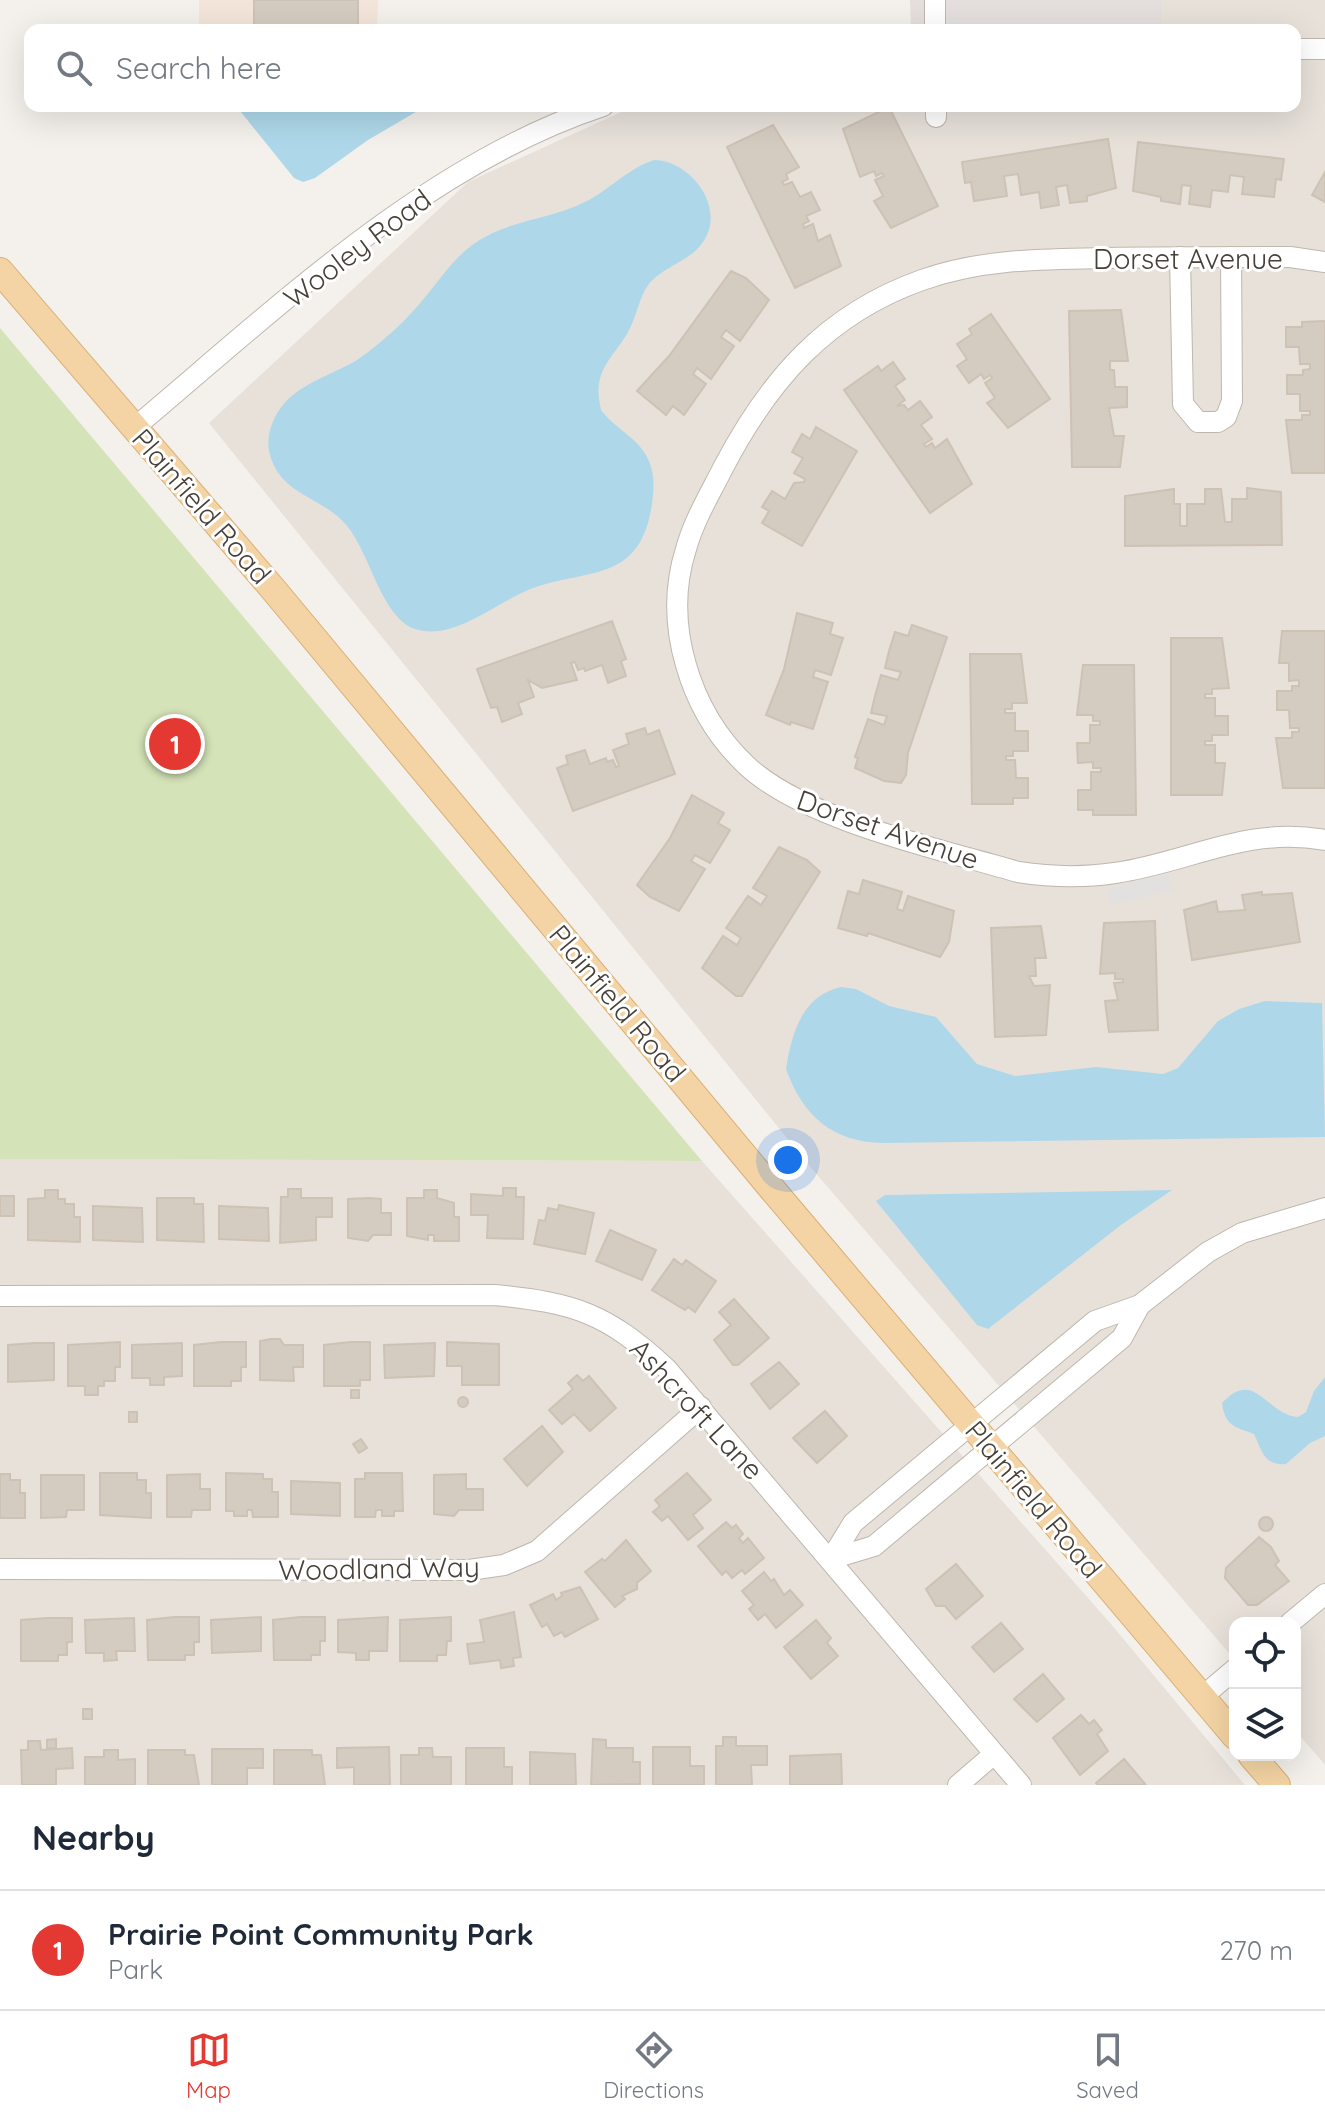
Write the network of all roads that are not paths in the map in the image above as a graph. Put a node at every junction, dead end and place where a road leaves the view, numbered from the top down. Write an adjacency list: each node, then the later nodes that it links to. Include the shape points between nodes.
1 (935, 0): 2 (street)
2 (935, 24)
3 (1301, 49): 4 (street)
4 (1325, 49)
5 (585, 112): 10 (street, Wooley Road, via 558,121 432,190)
6 (1180, 257): 7 (street, Dorset Avenue); 7 (street, via 1183,404 1198,422 1208,423 1226,417 1232,401); 11 (street, Dorset Avenue, via 1011,260 966,268 922,280 835,326 771,387 695,522 679,584 682,650 690,680 724,741 781,792 817,809 1018,872 1070,877 1117,873 1244,839)
7 (1231, 257): 8 (street, Dorset Avenue)
8 (1325, 262)
9 (0, 271): 10 (main road, Plainfield Road)
10 (134, 428): 16 (main road, Plainfield Road)
11 (1325, 840)
12 (1325, 1208): 14 (street, via 1242,1233 1208,1252)
13 (0, 1296): 15 (street, Ashcroft Lane, via 495,1295 542,1300 588,1312 629,1334)
14 (1140, 1305): 16 (street, via 1095,1321); 17 (street, via 1122,1338)
15 (701, 1407): 18 (street, Ashcroft Lane); 19 (street, Woodland Way, via 537,1551 504,1565 469,1570)
16 (972, 1425): 17 (main road, Plainfield Road); 18 (street, via 853,1523)
17 (990, 1446): 18 (street, via 874,1546); 23 (main road, Plainfield Road)
18 (831, 1559): 25 (street, Ashcroft Lane)
19 (0, 1569)
20 (1325, 1594): 21 (street)
21 (1297, 1617)
22 (1229, 1674): 23 (street)
23 (1202, 1697): 24 (main road, Plainfield Road)
24 (1229, 1729)
25 (994, 1754): 27 (street); 28 (street, Ashcroft Lane)
26 (1256, 1761): 29 (main road)
27 (958, 1785)
28 (1021, 1785)
29 (1277, 1785)

